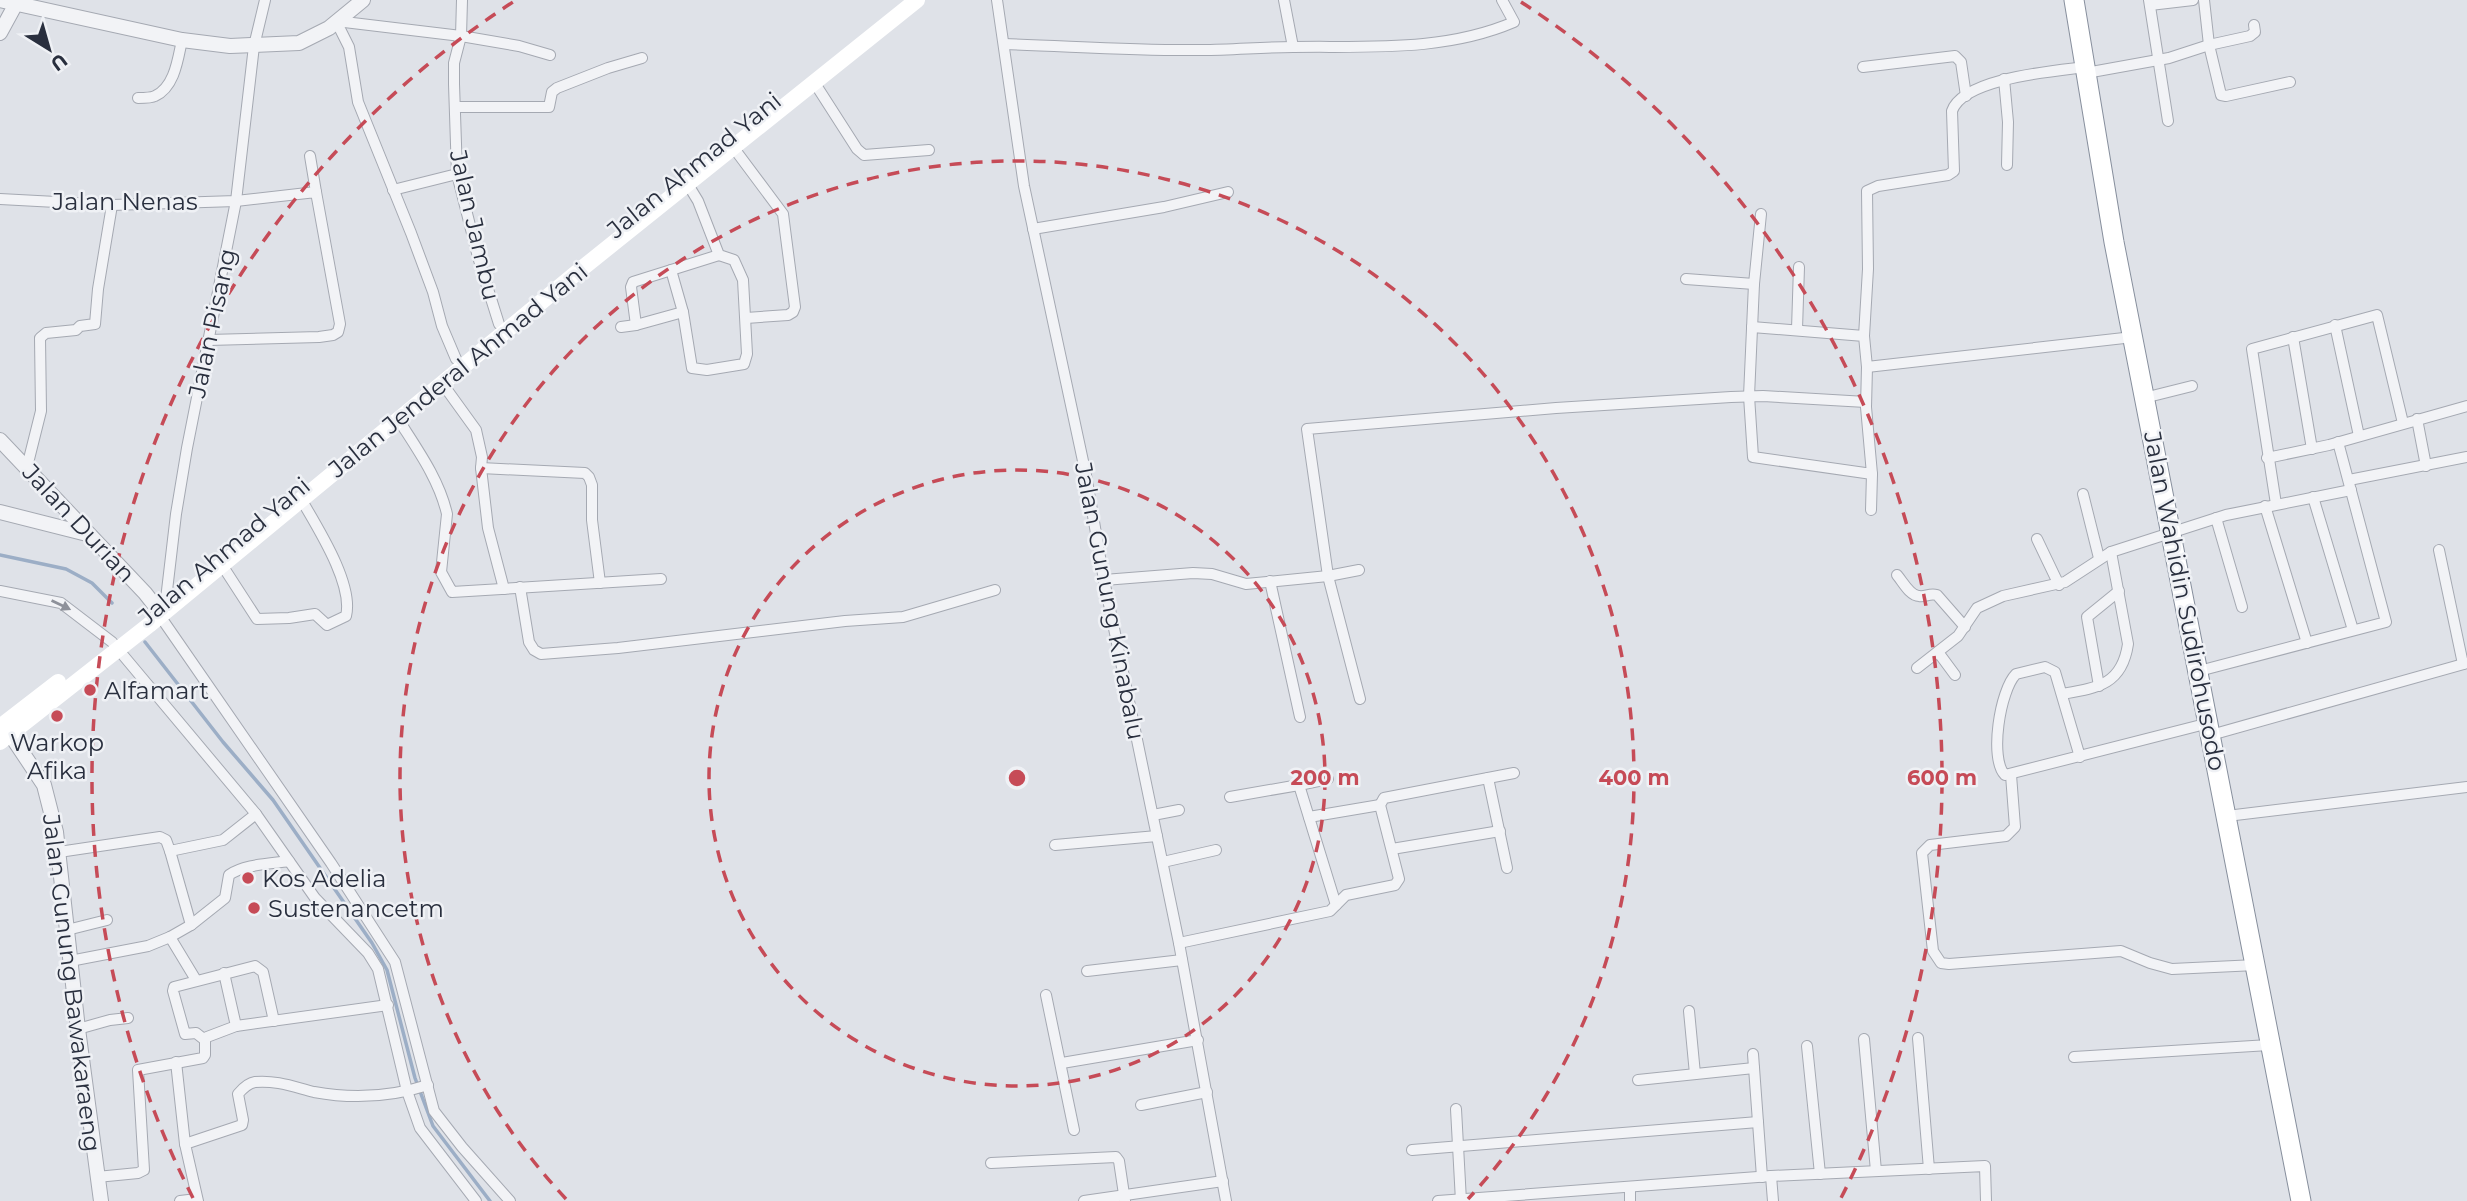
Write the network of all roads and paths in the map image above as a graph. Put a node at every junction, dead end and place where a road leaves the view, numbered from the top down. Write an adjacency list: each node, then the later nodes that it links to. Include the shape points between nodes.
1 (0, 0): 13 (street)
2 (265, 0): 22 (street, Jalan Pisang)
3 (363, 0): 15 (street)
4 (462, 0): 18 (street, Jalan Jambu)
5 (900, 0): 41 (main road, Jalan Ahmad Yani)
6 (917, 0): 30 (main road)
7 (997, 0): 20 (street, Jalan Gunung Kinabalu)
8 (1284, 0): 23 (street)
9 (1502, 0): 23 (street, via 1514,22 1472,37 1382,47)
10 (2074, 0): 28 (highway, Jalan Wahidin Sudirohusodo)
11 (2193, 0): 14 (street)
12 (2204, 0): 21 (street)
13 (17, 2): 17 (street); 19 (street)
14 (2149, 3): 26 (street)
15 (336, 21): 18 (street); 22 (street, via 299,43); 42 (street, via 349,47 358,102)
16 (2254, 25): 21 (street, via 2250,36)
17 (0, 33)
18 (461, 36): 24 (street); 34 (street, Jalan Jambu, via 454,63)
19 (182, 40): 22 (street); 33 (street, via 167,85 156,95)
20 (1004, 44): 23 (street, via 1202,50); 49 (street, Jalan Gunung Kinabalu)
21 (2209, 45): 26 (street); 31 (street, via 2222,96)
22 (254, 46): 46 (street, Jalan Pisang)
23 (1293, 47)
24 (550, 55)
25 (642, 58): 34 (street, via 557,88 549,107)
26 (2157, 60): 28 (street); 35 (street)
27 (1863, 67): 32 (street, via 1955,56 1961,62)
28 (2086, 70): 29 (street); 65 (highway, Jalan Wahidin Sudirohusodo)
29 (2004, 79): 32 (street); 39 (street)
30 (814, 82): 36 (main road); 37 (street, via 864,155)
31 (2290, 82)
32 (1966, 96): 64 (street, via 1952,111 1954,171 1867,191)
33 (138, 99)
34 (456, 107): 40 (street, Jalan Jambu)
35 (2168, 121)
36 (733, 147): 41 (main road); 57 (street, via 783,214 795,307 788,315)
37 (929, 150)
38 (310, 156): 43 (street)
39 (2007, 165)
40 (457, 174): 42 (street); 58 (street, Jalan Jambu)
41 (692, 175): 50 (street); 51 (main road, Jalan Ahmad Yani)
42 (393, 190): 68 (street)
43 (316, 192): 46 (street, Jalan Nenas); 67 (street, via 338,332 318,337)
44 (1228, 192): 49 (street)
45 (0, 199): 47 (street, Jalan Nenas)
46 (236, 201): 47 (street, Jalan Nenas); 67 (street, Jalan Pisang)
47 (112, 205): 86 (street, via 95,324 40,338 41,411)
48 (1761, 214): 55 (street)
49 (1033, 229): 108 (street, Jalan Gunung Kinabalu)
50 (719, 255): 53 (street); 57 (street, via 734,260 743,280)
51 (577, 266): 58 (main road, Jalan Ahmad Yani); 70 (main road, Jalan Jenderal Ahmad Yani)
52 (1799, 267): 63 (street)
53 (671, 270): 56 (street); 59 (street, via 631,284)
54 (1686, 279): 55 (street)
55 (1754, 284): 62 (street)
56 (683, 312): 57 (street, via 689,362 695,369 744,364); 59 (street)
57 (746, 318)
58 (499, 324): 68 (main road, Jalan Ahmad Yani)
59 (636, 325): 61 (street)
60 (2335, 326): 66 (street); 78 (street, via 2379,315); 79 (street)
61 (621, 327)
62 (1752, 327): 63 (street); 72 (street)
63 (1797, 329): 64 (street)
64 (1864, 336): 69 (street)
65 (2133, 337): 69 (street); 73 (highway, Jalan Wahidin Sudirohusodo)
66 (2293, 337): 82 (street); 84 (street, via 2252,349)
67 (208, 340): 118 (street, Jalan Pisang)
68 (457, 359): 118 (main road, Jalan Ahmad Yani)
69 (1867, 367): 74 (street)
70 (442, 383): 76 (main road, Jalan Jenderal Ahmad Yani); 87 (street, via 476,430)
71 (2192, 386): 73 (street)
72 (1749, 396): 74 (street); 88 (street, via 1754,459); 106 (street, via 1307,429)
73 (2144, 398): 97 (highway, Jalan Wahidin Sudirohusodo)
74 (1866, 402): 88 (street)
75 (2467, 405): 77 (street)
76 (398, 419): 92 (main road, Jalan Jenderal Ahmad Yani); 113 (street, via 430,471 446,510 441,572 450,590)
77 (2417, 419): 78 (street); 85 (street)
78 (2403, 423): 79 (street)
79 (2359, 436): 81 (street)
80 (0, 440): 86 (street, Jalan Durian)
81 (2338, 442): 82 (street); 89 (street)
82 (2312, 449): 84 (street)
83 (2467, 457): 85 (street)
84 (2267, 458): 93 (street)
85 (2426, 466): 89 (street)
86 (27, 467): 98 (street, Jalan Durian)
87 (481, 468): 110 (street, via 585,473 592,485); 113 (street, via 488,528)
88 (1872, 474): 94 (street)
89 (2350, 485): 91 (street); 120 (street, via 2386,621)
90 (2083, 494): 102 (street)
91 (2313, 497): 93 (street); 120 (street)
92 (301, 499): 103 (main road, Jalan Jenderal Ahmad Yani); 103 (street, via 336,565 348,607 346,616 327,625 315,614 257,619)
93 (2270, 505): 96 (street); 122 (street)
94 (1871, 510)
95 (0, 512): 98 (street)
96 (2216, 518): 97 (street); 117 (street)
97 (2169, 533): 101 (street); 126 (highway, Jalan Wahidin Sudirohusodo)
98 (88, 535): 118 (street, Jalan Durian)
99 (2037, 539): 111 (street)
100 (2439, 550): 124 (street)
101 (2111, 552): 102 (street); 116 (street)
102 (2099, 558): 111 (street)
103 (222, 565): 118 (main road, Jalan Jenderal Ahmad Yani)
104 (1359, 570): 106 (street)
105 (1897, 575): 119 (street, via 1914,595 1937,595)
106 (1328, 576): 109 (street); 130 (street)
107 (661, 579): 110 (street)
108 (1104, 579): 109 (street, via 1193,573 1243,584); 145 (street, Jalan Gunung Kinabalu)
109 (1270, 581): 131 (street)
110 (600, 583): 112 (street)
111 (2059, 585): 119 (street, via 1987,602 1977,608)
112 (520, 587): 113 (street); 114 (street, via 529,642 541,654 904,617)
113 (504, 589)
114 (995, 590)
115 (0, 591): 121 (street, one-way to 121, via 61,603)
116 (2119, 591): 128 (street, via 2128,648 2116,676); 128 (street, via 2087,617)
117 (2242, 607)
118 (155, 613): 121 (main road, Jalan Ahmad Yani); 190 (street, via 395,962)
119 (1965, 627): 123 (street)
120 (2353, 630): 122 (street)
121 (119, 642): 133 (main road); 144 (street)
122 (2307, 643): 126 (street)
123 (1938, 652): 125 (street); 127 (street)
124 (2465, 664): 132 (street)
125 (1917, 668)
126 (2199, 671): 132 (highway, Jalan Wahidin Sudirohusodo)
127 (1955, 675)
128 (2099, 687): 129 (street)
129 (2062, 694): 134 (street); 136 (street, via 2055,671 2048,667 2019,672 2009,681 1998,736 2001,770)
130 (1360, 699)
131 (1300, 717)
132 (2210, 729): 134 (street); 146 (highway, Jalan Wahidin Sudirohusodo)
133 (3, 734): 154 (street, Jalan Gunung Bawakaraeng, via 44,785)
134 (2080, 757): 136 (street)
135 (1514, 773): 137 (street)
136 (2011, 775): 166 (street, via 2012,831 2006,836 1930,845 1922,853 1933,951 1941,962 2121,951 2175,969)
137 (1488, 778): 142 (street, via 1387,796); 148 (street)
138 (1328, 779): 139 (street)
139 (1299, 785): 141 (street); 147 (street)
140 (2467, 787): 146 (street)
141 (1230, 797)
142 (1380, 805): 147 (street); 151 (street)
143 (1179, 810): 145 (street)
144 (256, 814): 153 (street, via 223,840); 155 (street)
145 (1153, 816): 149 (street, Jalan Gunung Kinabalu)
146 (2227, 816): 166 (highway, Jalan Wahidin Sudirohusodo)
147 (1309, 817): 158 (street)
148 (1500, 831): 151 (street); 157 (street)
149 (1157, 836): 150 (street); 156 (street, Jalan Gunung Kinabalu)
150 (1055, 845)
151 (1392, 849): 158 (street, via 1396,883 1346,895)
152 (1216, 850): 156 (street)
153 (170, 851): 154 (street, via 160,837); 160 (street)
154 (59, 852): 161 (street, Jalan Gunung Bawakaraeng)
155 (289, 861): 160 (street, via 233,872 225,898); 171 (street, via 315,898 368,953 378,969)
156 (1163, 862): 163 (street, Jalan Gunung Kinabalu)
157 (1507, 867)
158 (1336, 905): 163 (street, via 1330,911)
159 (107, 920): 161 (street)
160 (191, 925): 162 (street)
161 (67, 930): 165 (street, Jalan Gunung Bawakaraeng)
162 (170, 937): 165 (street, via 148,946); 169 (street)
163 (1180, 943): 164 (street, Jalan Gunung Kinabalu)
164 (1182, 960): 167 (street); 180 (street, Jalan Gunung Kinabalu)
165 (70, 961): 176 (street, Jalan Gunung Bawakaraeng)
166 (2256, 965): 181 (highway, Jalan Wahidin Sudirohusodo)
167 (1087, 971)
168 (224, 973): 169 (street); 174 (street, via 260,968); 175 (street)
169 (196, 980): 179 (street, via 173,991 186,1034 196,1033)
170 (1046, 995): 186 (street)
171 (388, 1005): 174 (street); 191 (street)
172 (1689, 1011): 188 (street)
173 (128, 1018): 176 (street)
174 (274, 1021): 175 (street)
175 (236, 1026): 179 (street)
176 (78, 1029): 205 (street, Jalan Gunung Bawakaraeng)
177 (1917, 1038): 201 (street)
178 (1864, 1039): 202 (street)
179 (205, 1040): 185 (street, via 205,1056)
180 (1198, 1040): 186 (street); 192 (street, Jalan Gunung Kinabalu)
181 (2269, 1045): 184 (street); 221 (highway, Jalan Wahidin Sudirohusodo)
182 (1807, 1046): 203 (street)
183 (1753, 1054): 187 (street)
184 (2074, 1058)
185 (176, 1062): 197 (street); 205 (street, via 138,1069 144,1170)
186 (1062, 1063): 196 (street)
187 (1754, 1068): 188 (street); 195 (street)
188 (1695, 1074): 189 (street)
189 (1638, 1080)
190 (426, 1086): 191 (street); 214 (street, via 434,1111)
191 (409, 1091): 197 (street, via 349,1096 279,1082 253,1082 238,1094 242,1125); 213 (street, via 420,1128)
192 (1207, 1091): 193 (street); 206 (street, Jalan Gunung Kinabalu)
193 (1141, 1105)
194 (1455, 1109): 198 (street)
195 (1758, 1122): 198 (street); 204 (street)
196 (1074, 1130)
197 (185, 1144): 209 (street)
198 (1458, 1148): 199 (street); 210 (street)
199 (1412, 1150)
200 (991, 1163): 208 (street, via 1116,1157)
201 (1929, 1169): 202 (street); 220 (street, via 1985,1166)
202 (1876, 1171): 203 (street)
203 (1820, 1174): 204 (street)
204 (1767, 1176): 207 (street); 219 (street)
205 (97, 1177): 211 (street, Jalan Gunung Bawakaraeng)
206 (1223, 1181): 208 (street); 216 (street, Jalan Gunung Kinabalu)
207 (1630, 1187): 210 (street); 218 (street)
208 (1125, 1198): 215 (street)
209 (197, 1200): 212 (street)
210 (1461, 1200): 217 (street)
211 (101, 1201)
212 (180, 1201)
213 (475, 1201)
214 (510, 1201)
215 (1084, 1201)
216 (1226, 1201)
217 (1438, 1201)
218 (1630, 1201)
219 (1773, 1201)
220 (1986, 1201)
221 (2301, 1201)

